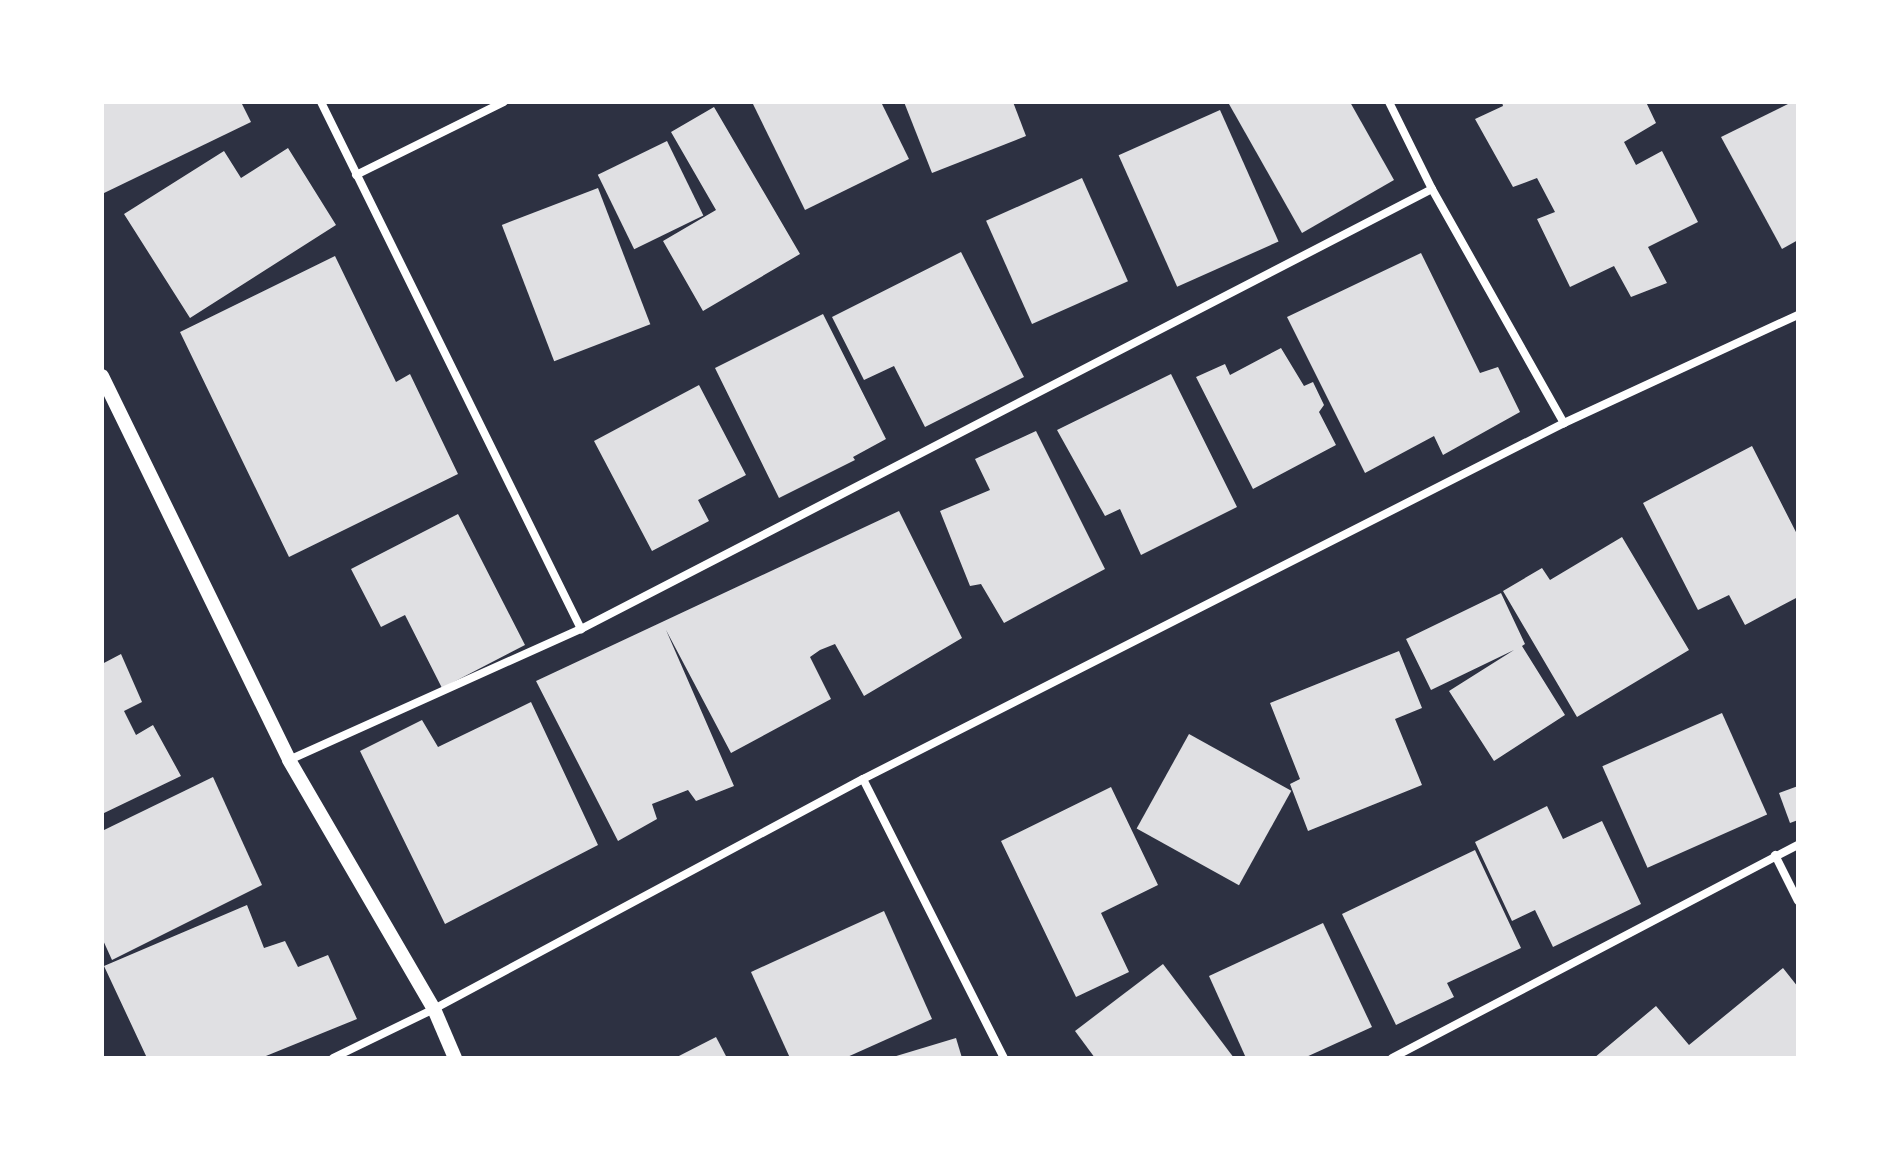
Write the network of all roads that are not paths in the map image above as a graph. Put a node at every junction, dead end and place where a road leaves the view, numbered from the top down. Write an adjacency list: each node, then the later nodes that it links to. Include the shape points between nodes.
1 (321, 102): 4 (street)
2 (504, 102): 4 (street)
3 (1389, 102): 5 (street)
4 (356, 175): 9 (street)
5 (1432, 189): 8 (street); 9 (street)
6 (1798, 315): 8 (street)
7 (102, 376): 10 (street)
8 (1564, 423): 11 (street)
9 (581, 629): 10 (street)
10 (289, 760): 15 (street)
11 (863, 779): 15 (street); 18 (street)
12 (1798, 845): 13 (street)
13 (1775, 855): 14 (street); 19 (street)
14 (1798, 901)
15 (434, 1009): 16 (street); 17 (street)
16 (333, 1058)
17 (455, 1058)
18 (1004, 1058)
19 (1392, 1058)

